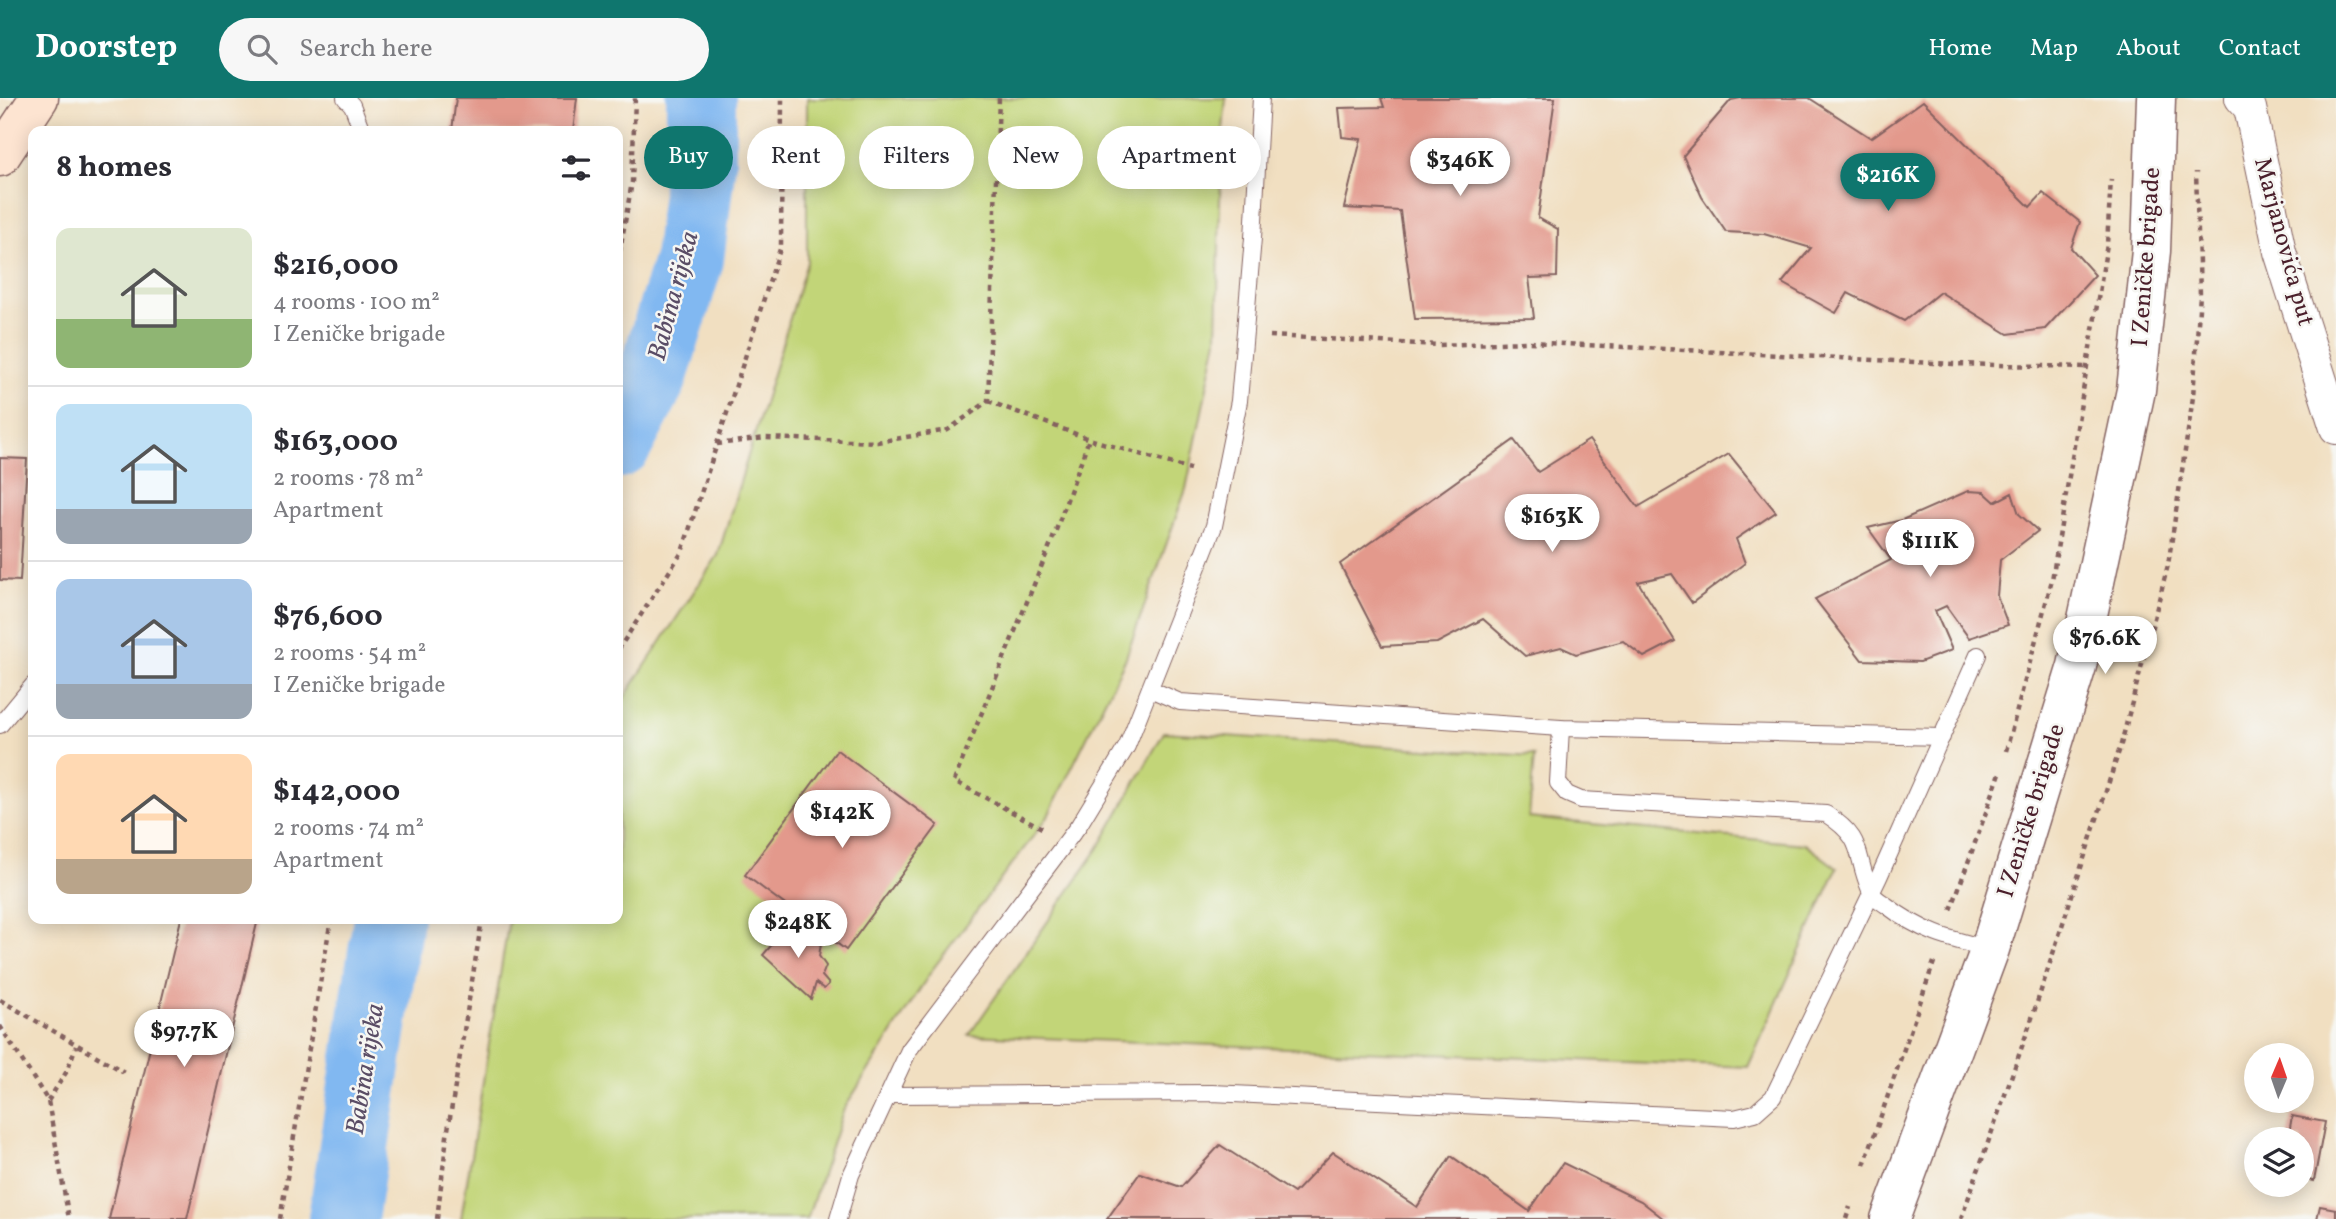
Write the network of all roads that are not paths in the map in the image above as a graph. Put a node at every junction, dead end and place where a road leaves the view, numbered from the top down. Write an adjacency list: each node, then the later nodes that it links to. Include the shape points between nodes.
1 (39, 98): 7 (main road)
2 (1261, 98): 11 (lane, via 1239,401 1214,527)
3 (2156, 98): 17 (street, I Zeničke brigade, via 2151,251 2136,390 2077,666)
4 (2241, 98): 8 (street, Marjanovića put, via 2250,108 2280,252)
5 (350, 100): 6 (lane)
6 (360, 126)
7 (0, 156)
8 (2328, 372): 9 (street, Marjanovića put)
9 (2336, 428)
10 (1978, 655): 15 (lane)
11 (1150, 689): 14 (lane, via 1180,702); 18 (lane, via 1127,746 1067,841 909,1050)
12 (28, 691): 13 (lane)
13 (0, 725)
14 (1561, 728): 15 (lane); 16 (lane, via 1558,783 1567,794 1581,800 1826,814 1845,826 1858,846)
15 (1942, 737): 16 (lane)
16 (1871, 894): 17 (lane, via 1910,923); 18 (lane, via 1773,1097 1755,1113 1734,1118 1212,1093)
17 (1990, 949): 20 (street, I Zeničke brigade)
18 (888, 1095): 19 (lane, via 851,1175)
19 (838, 1219)
20 (1890, 1219)

